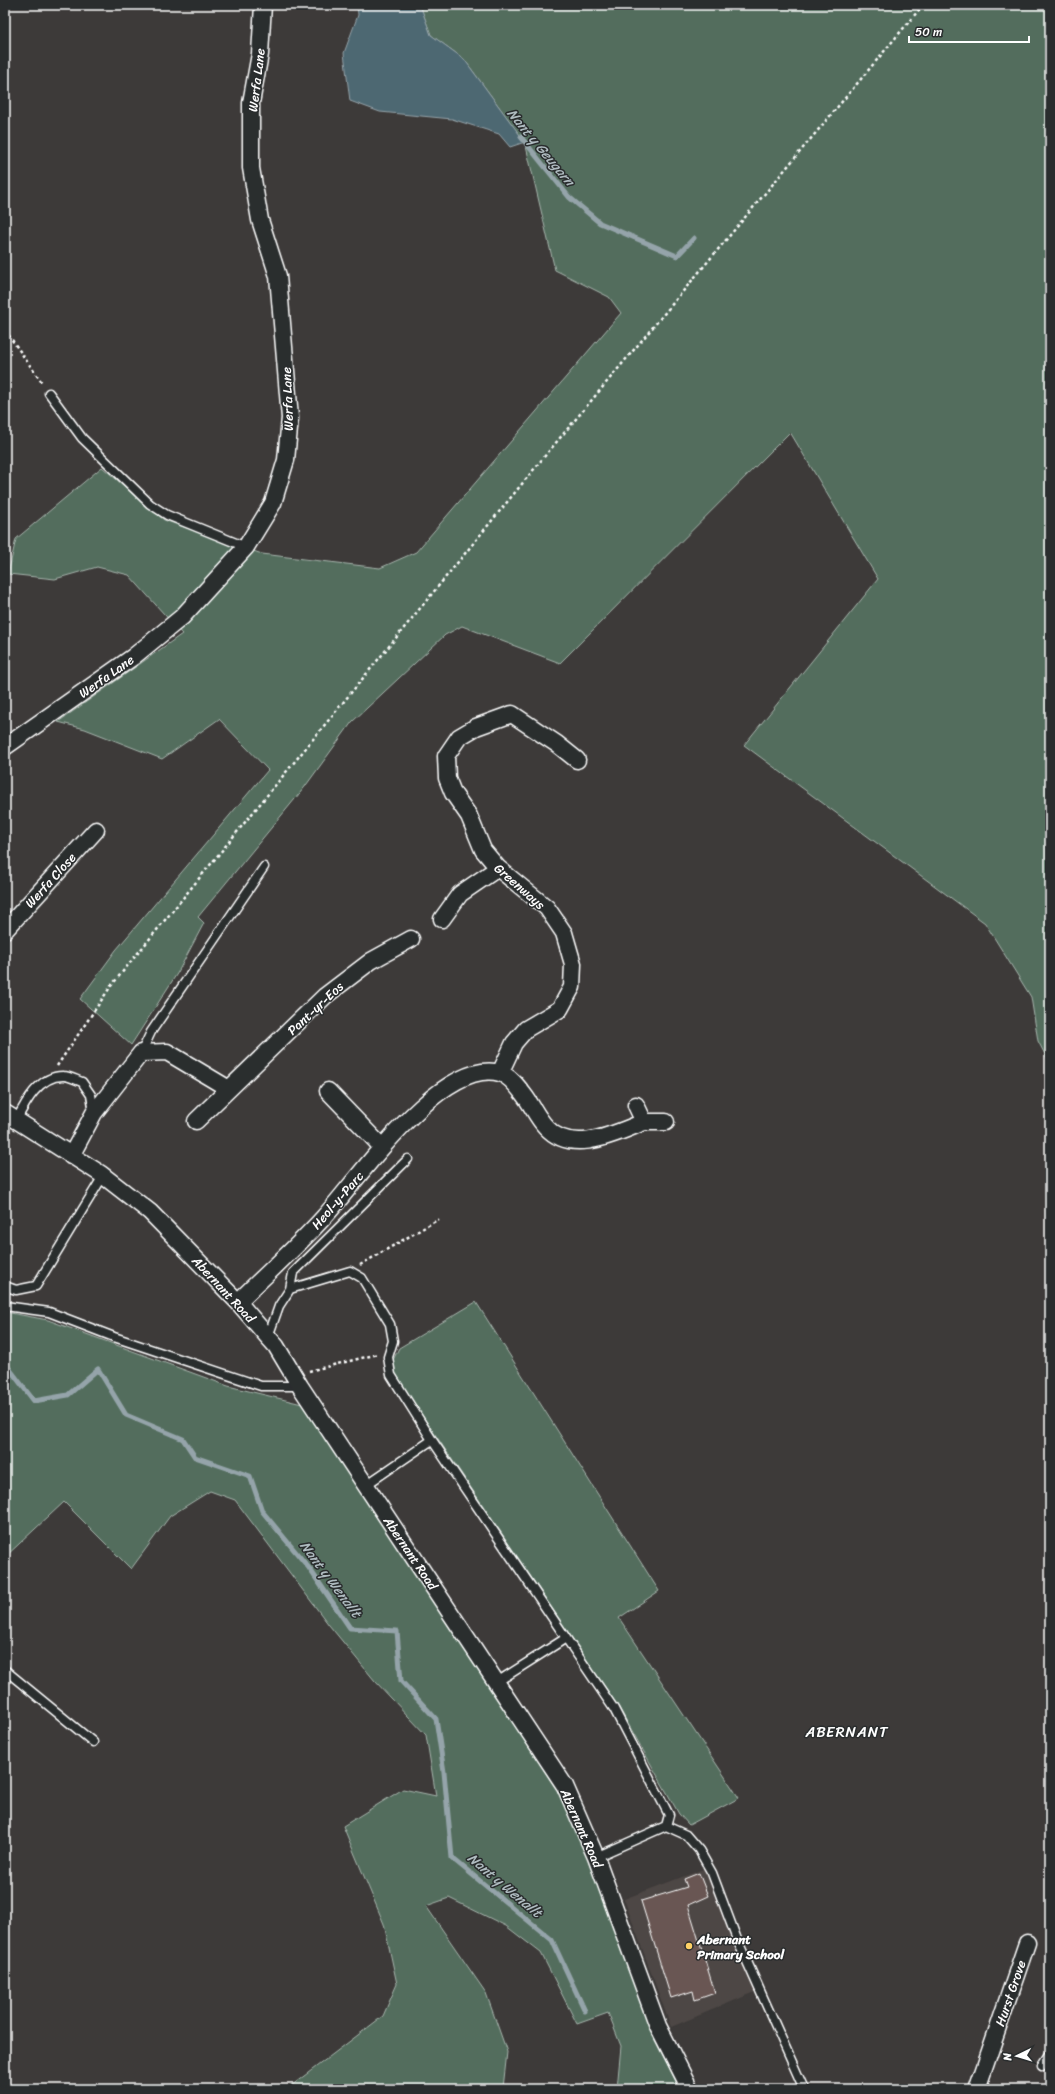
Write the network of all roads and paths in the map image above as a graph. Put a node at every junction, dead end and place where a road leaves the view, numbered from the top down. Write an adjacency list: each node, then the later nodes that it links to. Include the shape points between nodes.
1 (263, 5): 5 (street, Werfa Lane, via 260,54 251,103 251,168 260,220 278,276 290,418 286,460 273,503)
2 (923, 5): 16 (path, via 544,457 111,986)
3 (5, 330): 4 (path)
4 (49, 393): 5 (lane, via 82,438 150,504 167,515)
5 (246, 547): 6 (street, Werfa Lane, via 182,617 133,657)
6 (5, 746)
7 (577, 760): 10 (street, Greenways, via 512,714 476,727 459,737 446,756 447,778 453,793 469,816 483,850)
8 (96, 830): 12 (street, Werfa Close)
9 (264, 867): 14 (lane, via 152,1032)
10 (498, 868): 11 (street, via 460,894); 15 (street, Greenways, via 547,908 564,933 573,964 572,987 560,1009 526,1029 514,1043)
11 (442, 919)
12 (5, 930)
13 (411, 939): 17 (street, Pant-yr-Eos, via 370,961 325,996)
14 (141, 1053): 17 (street, via 167,1052); 20 (street)
15 (500, 1073): 23 (street, via 515,1084 546,1127 559,1138 582,1142 608,1136); 25 (street, Heol-y-Parc, via 481,1072 459,1080 433,1096)
16 (47, 1081): 20 (lane, via 63,1076 82,1082 90,1095); 21 (lane)
17 (229, 1089): 22 (street, Pant-yr-Eos)
18 (328, 1091): 25 (street)
19 (636, 1105): 23 (street)
20 (94, 1113): 26 (street)
21 (10, 1117): 26 (street, Abernant Road)
22 (196, 1121)
23 (644, 1122): 24 (street)
24 (666, 1122)
25 (381, 1146): 33 (street, Heol-y-Parc, via 352,1186 323,1219)
26 (71, 1156): 28 (street, Abernant Road)
27 (408, 1159): 32 (lane, via 293,1273)
28 (104, 1176): 31 (lane, via 36,1286 16,1290); 33 (street, Abernant Road, via 150,1212)
29 (439, 1219): 30 (path)
30 (350, 1271): 32 (lane); 36 (lane, via 362,1278 390,1324 393,1341)
31 (5, 1286)
32 (290, 1289): 35 (lane, via 279,1306)
33 (238, 1302): 35 (street, Abernant Road)
34 (5, 1306): 37 (lane, via 49,1312 261,1386)
35 (268, 1337): 37 (street, Abernant Road)
36 (388, 1357): 37 (path, via 376,1354 309,1371); 38 (lane, via 391,1376)
37 (300, 1386): 39 (street, Abernant Road)
38 (432, 1440): 39 (lane); 40 (lane)
39 (366, 1485): 42 (street, Abernant Road)
40 (566, 1638): 42 (lane); 44 (lane, via 614,1709 669,1814)
41 (5, 1670): 43 (lane)
42 (497, 1682): 45 (street, Abernant Road, via 565,1786)
43 (93, 1742)
44 (666, 1826): 45 (lane); 50 (lane, via 686,1835 699,1850 712,1873 736,1937)
45 (596, 1857): 49 (street, Abernant Road, via 658,2026)
46 (1027, 1943): 51 (street, Hurst Grove)
47 (1050, 2054): 48 (lane)
48 (1043, 2065)
49 (690, 2089)
50 (804, 2089)
51 (977, 2089)

